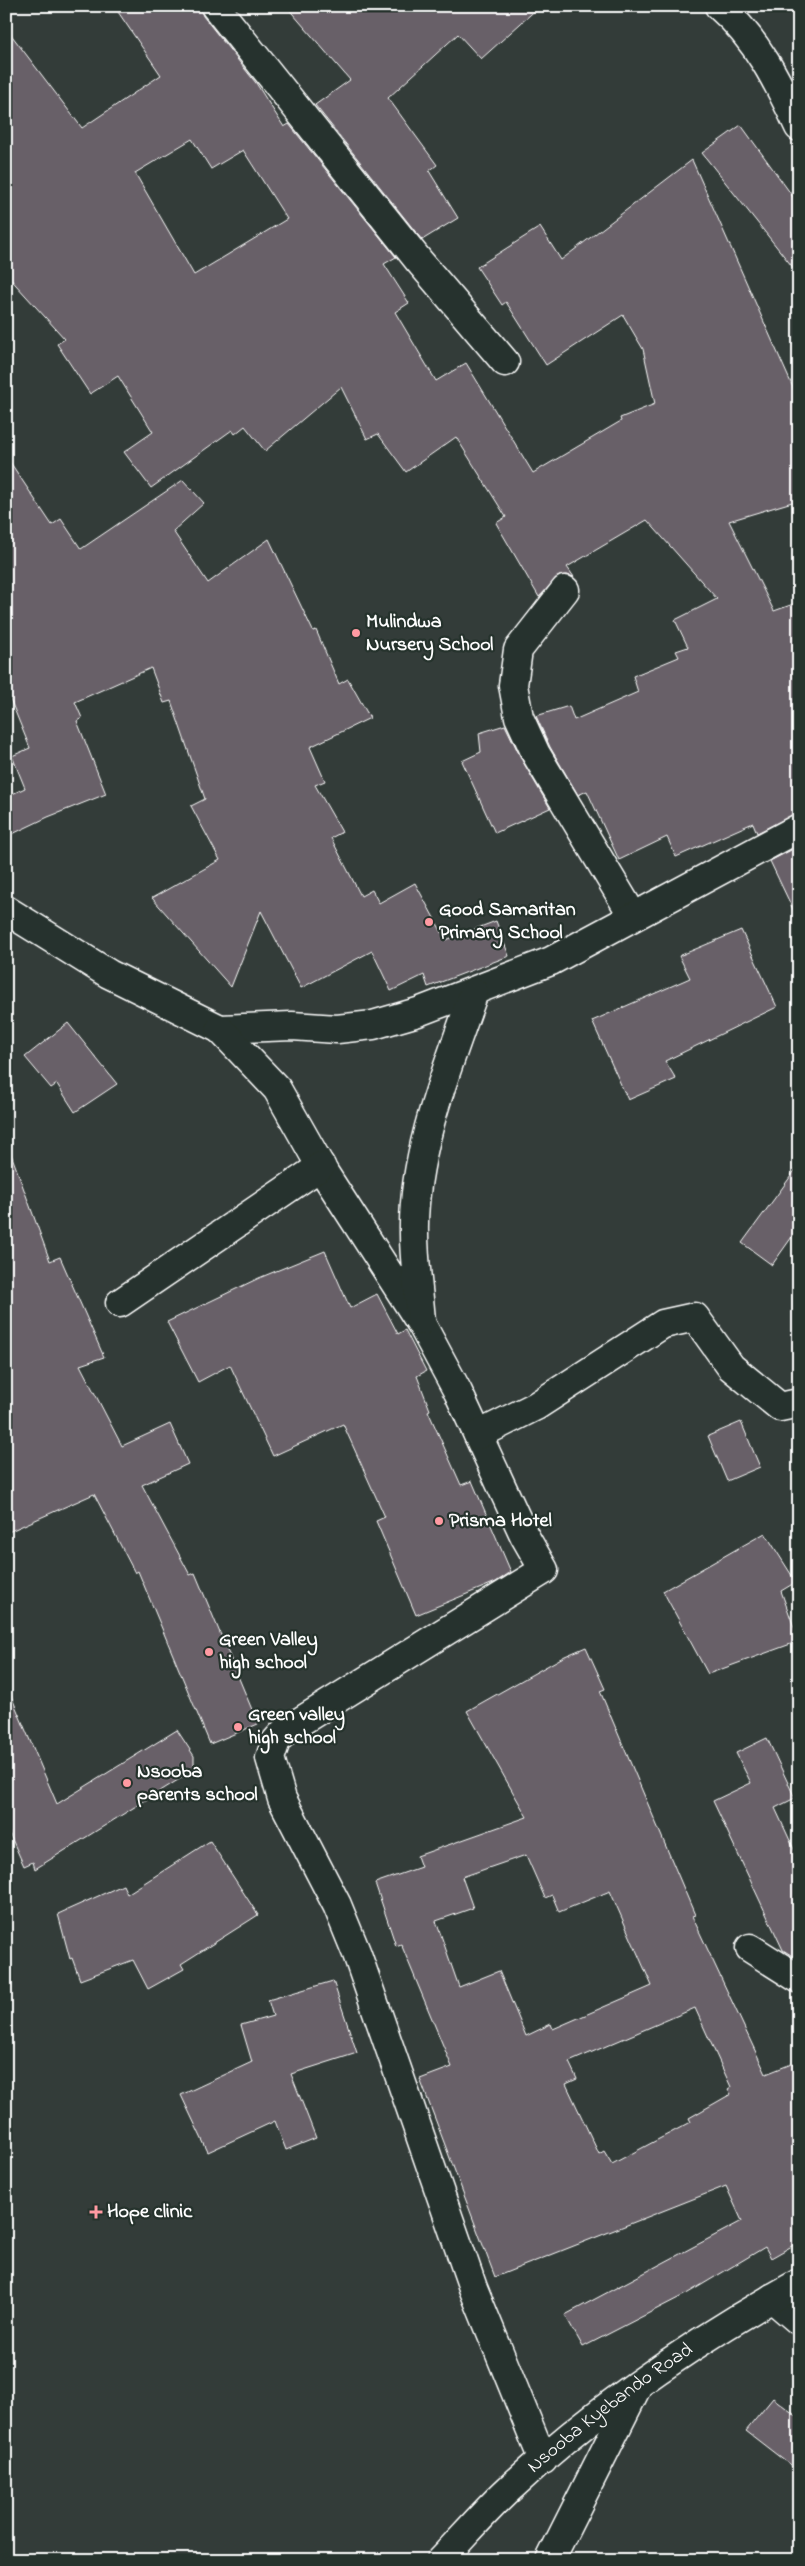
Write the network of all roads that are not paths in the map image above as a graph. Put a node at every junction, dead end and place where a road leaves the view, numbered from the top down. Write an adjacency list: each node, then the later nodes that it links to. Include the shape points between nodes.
1 (215, 6): 4 (street)
2 (719, 6): 3 (street, via 756,47 774,73)
3 (799, 127)
4 (505, 362)
5 (565, 590): 8 (street, via 518,650 513,685 519,717 536,754)
6 (799, 828): 8 (street)
7 (6, 910): 10 (street, via 110,974)
8 (633, 916): 9 (street, via 585,945)
9 (474, 992): 10 (street, via 373,1025 337,1029 292,1026); 13 (street, via 430,1118 417,1193 414,1233)
10 (220, 1029): 11 (street, via 277,1088)
11 (320, 1166): 12 (street); 13 (street)
12 (120, 1303)
13 (422, 1325): 15 (street)
14 (799, 1404): 15 (street, via 780,1407 731,1368 695,1317 663,1324 536,1406)
15 (478, 1434): 22 (street, via 524,1535 544,1570 285,1731 276,1741 270,1758 282,1799 337,1905 357,1954 473,2288)
16 (750, 1948): 17 (street)
17 (799, 1979)
18 (799, 2283): 19 (street, Nsooba Kyebando Road)
19 (772, 2298): 20 (street); 21 (street, Nsooba Kyebando Road)
20 (799, 2321)
21 (636, 2387): 22 (street, Nsooba Kyebando Road); 24 (street)
22 (543, 2460): 23 (street, Nsooba Kyebando Road, via 509,2489)
23 (441, 2560)
24 (550, 2560)

